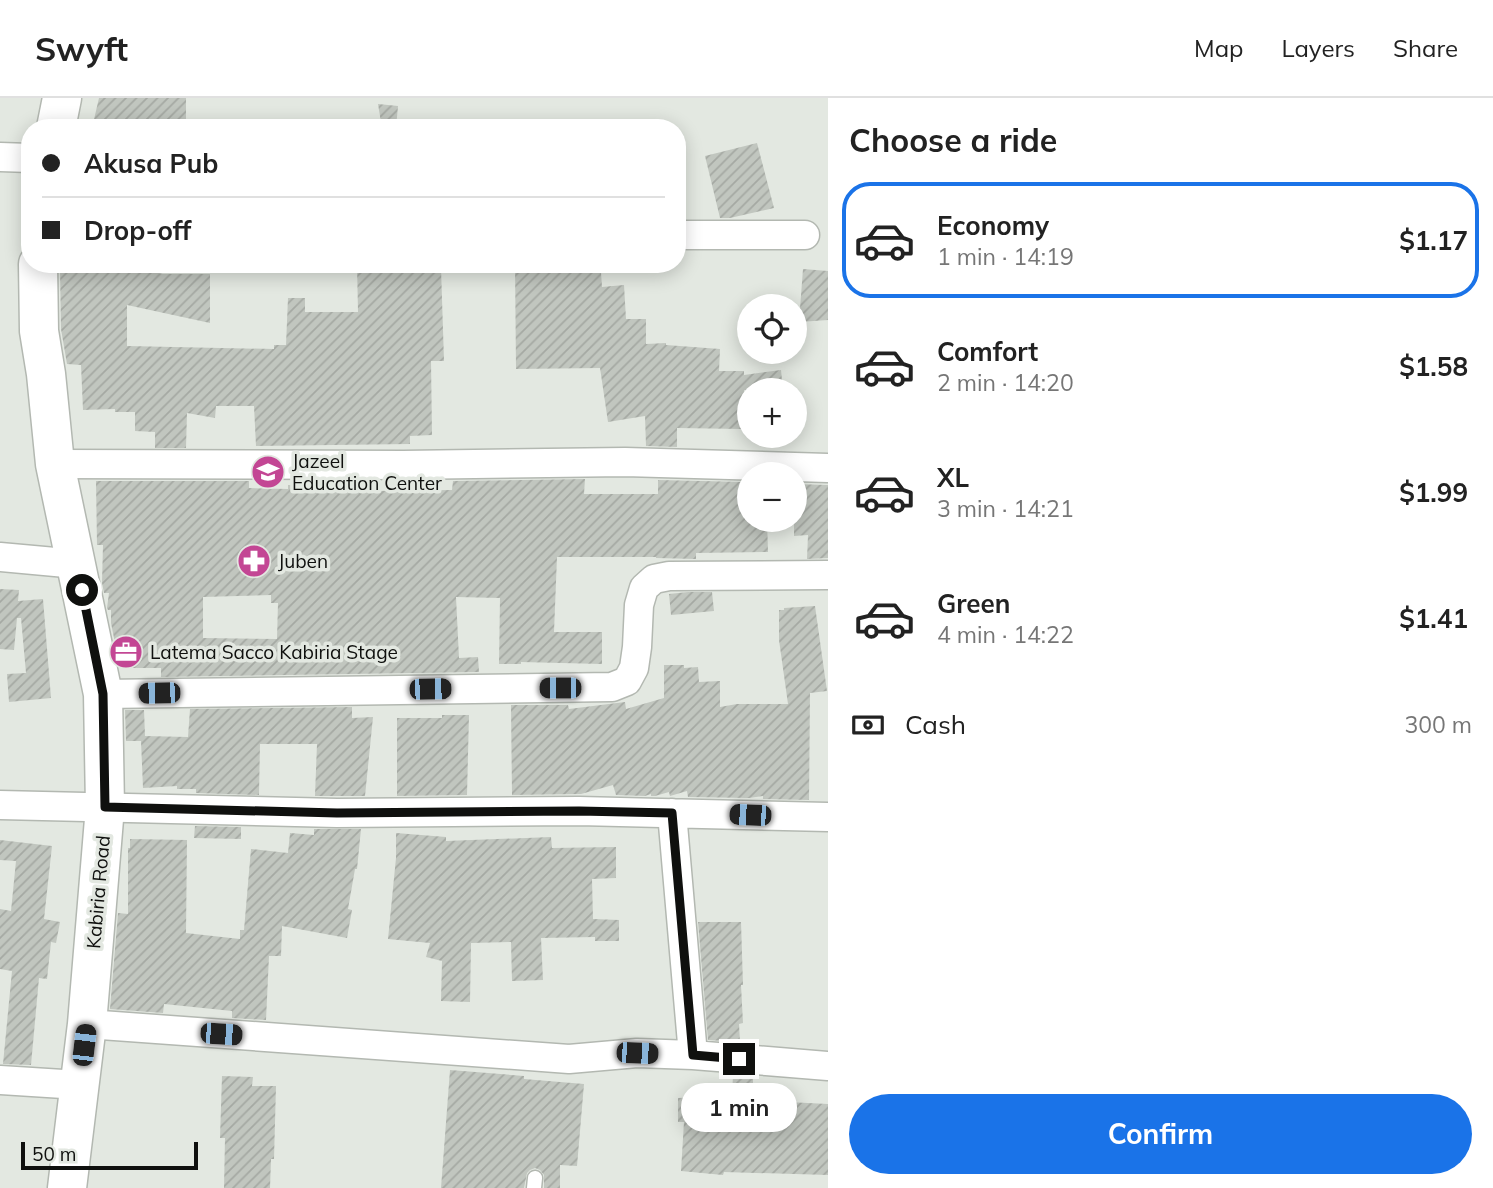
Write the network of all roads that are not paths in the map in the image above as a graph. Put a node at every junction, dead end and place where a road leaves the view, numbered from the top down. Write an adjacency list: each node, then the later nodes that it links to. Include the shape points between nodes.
1 (62, 98): 2 (main road)
2 (58, 119)
3 (0, 157): 4 (street)
4 (21, 158)
5 (686, 235): 6 (street)
6 (805, 235)
7 (38, 273): 8 (main road, Kabiria Road, via 39,331)
8 (55, 464): 9 (street, via 625,462); 11 (main road, Kabiria Road)
9 (828, 468)
10 (0, 557): 11 (street)
11 (77, 564): 13 (main road, Kabiria Road)
12 (828, 575): 13 (street, via 654,579 644,588 639,605 634,668 627,681 612,687)
13 (103, 694): 15 (main road, Kabiria Road)
14 (0, 805): 15 (street)
15 (105, 807): 16 (street, via 337,813); 18 (main road, Kabiria Road)
16 (672, 813): 17 (street); 19 (street)
17 (828, 817)
18 (87, 1024): 19 (street, via 569,1059 637,1053); 22 (main road, Kabiria Road)
19 (693, 1055): 20 (street)
20 (828, 1066)
21 (0, 1080): 22 (street)
22 (79, 1085): 23 (main road, Kabiria Road)
23 (67, 1188)

